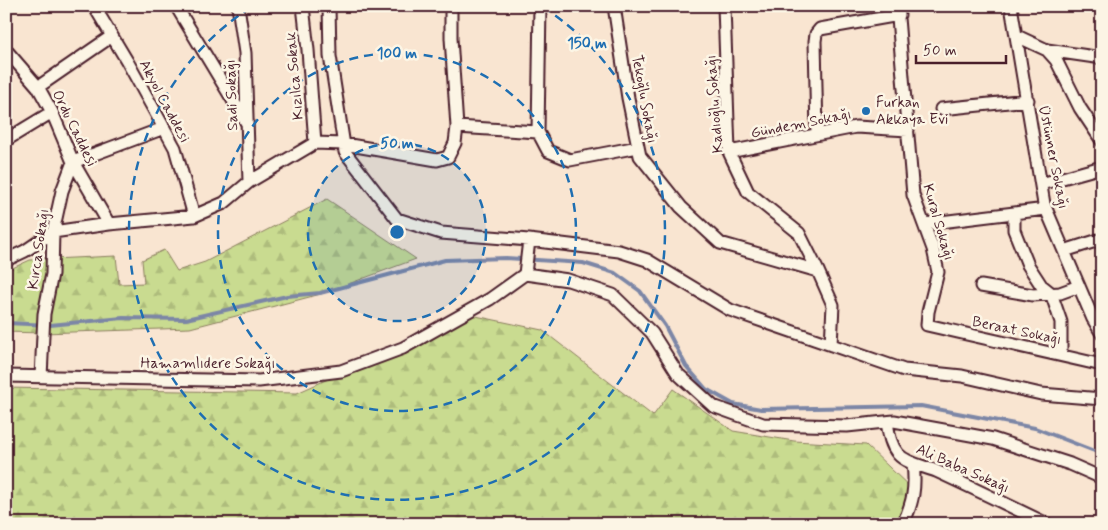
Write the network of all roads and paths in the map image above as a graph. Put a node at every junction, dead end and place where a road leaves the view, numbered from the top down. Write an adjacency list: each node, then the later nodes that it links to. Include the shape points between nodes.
1 (94, 6): 12 (street, Akyol Caddesi)
2 (176, 6): 21 (street)
3 (238, 6): 21 (street, Sadi Sokağı, via 245,53)
4 (303, 6): 29 (street, Kızılca Sokak)
5 (329, 6): 30 (street, via 330,56)
6 (451, 6): 22 (street, via 450,38)
7 (540, 6): 25 (street)
8 (614, 6): 31 (street, Tekoğlu Sokağı)
9 (724, 6): 32 (street, Kadıoğlu Sokağı)
10 (1011, 6): 13 (street, Üstünner Sokağı)
11 (898, 10): 24 (street, Kural Sokağı); 26 (street, via 820,28 816,34)
12 (112, 36): 17 (street); 23 (street, Akyol Caddesi)
13 (1017, 36): 15 (street); 18 (street, Üstünner Sokağı)
14 (6, 50): 17 (street, Ordu Caddesi)
15 (1047, 50): 16 (street); 28 (street, via 1056,60 1080,108)
16 (1102, 58)
17 (38, 88): 20 (street, Ordu Caddesi)
18 (1028, 100): 19 (street); 36 (street, Üstünner Sokağı)
19 (941, 109)
20 (52, 112): 27 (street); 33 (street, Ordu Caddesi)
21 (247, 124): 35 (street, Sadi Sokağı)
22 (457, 127): 25 (street); 30 (street, via 455,143 448,157 437,160)
23 (164, 128): 33 (street); 39 (street, Akyol Caddesi, via 175,148)
24 (908, 130): 26 (street, Gündem Sokağı, via 856,127); 41 (street, Kural Sokağı, via 913,196)
25 (538, 132): 31 (street, via 548,151 570,160)
26 (817, 134): 32 (street, Gündem Sokağı)
27 (6, 140)
28 (1102, 141)
29 (315, 143): 30 (street); 35 (street)
30 (344, 144): 44 (street, via 346,152 397,219 441,233)
31 (638, 148): 48 (street, Tekoğlu Sokağı, via 640,156 681,207 720,243)
32 (729, 152): 48 (street, Kadıoğlu Sokağı, via 748,192 799,233)
33 (73, 162): 40 (street, Ordu Caddesi); 42 (street, Kırca Sokağı, via 62,190)
34 (1102, 167): 36 (street)
35 (249, 182): 39 (street, via 224,203)
36 (1041, 184): 37 (street, Üstünner Sokağı)
37 (1046, 209): 38 (street); 45 (street, Üstünner Sokağı)
38 (1014, 213): 41 (street); 51 (street, via 1014,230 1028,265 1041,285)
39 (194, 216): 40 (street)
40 (109, 224): 42 (street)
41 (924, 224): 52 (street, Kural Sokağı, via 934,249 938,272)
42 (53, 232): 46 (street); 58 (street, Kırca Sokağı)
43 (1102, 239): 45 (street)
44 (529, 240): 47 (street); 54 (street, via 619,251 647,260 730,310)
45 (1064, 250): 50 (street, Üstünner Sokağı)
46 (6, 260)
47 (526, 264): 58 (street, Hamamlıdere Sokağı, via 490,299 403,348 341,371 259,381); 60 (street, via 613,296 652,333 678,374 713,406 763,424 847,426)
48 (818, 271): 54 (street, Kadıoğlu Sokağı, via 833,305)
49 (982, 286): 51 (street, via 1033,295)
50 (1079, 286): 51 (street); 53 (street, Üstünner Sokağı)
51 (1051, 293): 55 (street, via 1061,322)
52 (927, 325): 55 (street, Beraat Sokağı)
53 (1102, 334)
54 (831, 345): 59 (street, via 904,370 962,376 1041,394)
55 (1061, 355): 56 (street, Beraat Sokağı)
56 (1102, 365)
57 (6, 376): 58 (street, Hamamlıdere Sokağı)
58 (41, 378)
59 (1102, 400)
60 (887, 422): 61 (street, Ali Baba Sokağı, via 894,448); 62 (street, via 993,439)
61 (913, 464): 63 (street, via 916,482 912,504); 64 (street, Ali Baba Sokağı, via 947,476)
62 (1102, 478)
63 (903, 524)
64 (1047, 524)

